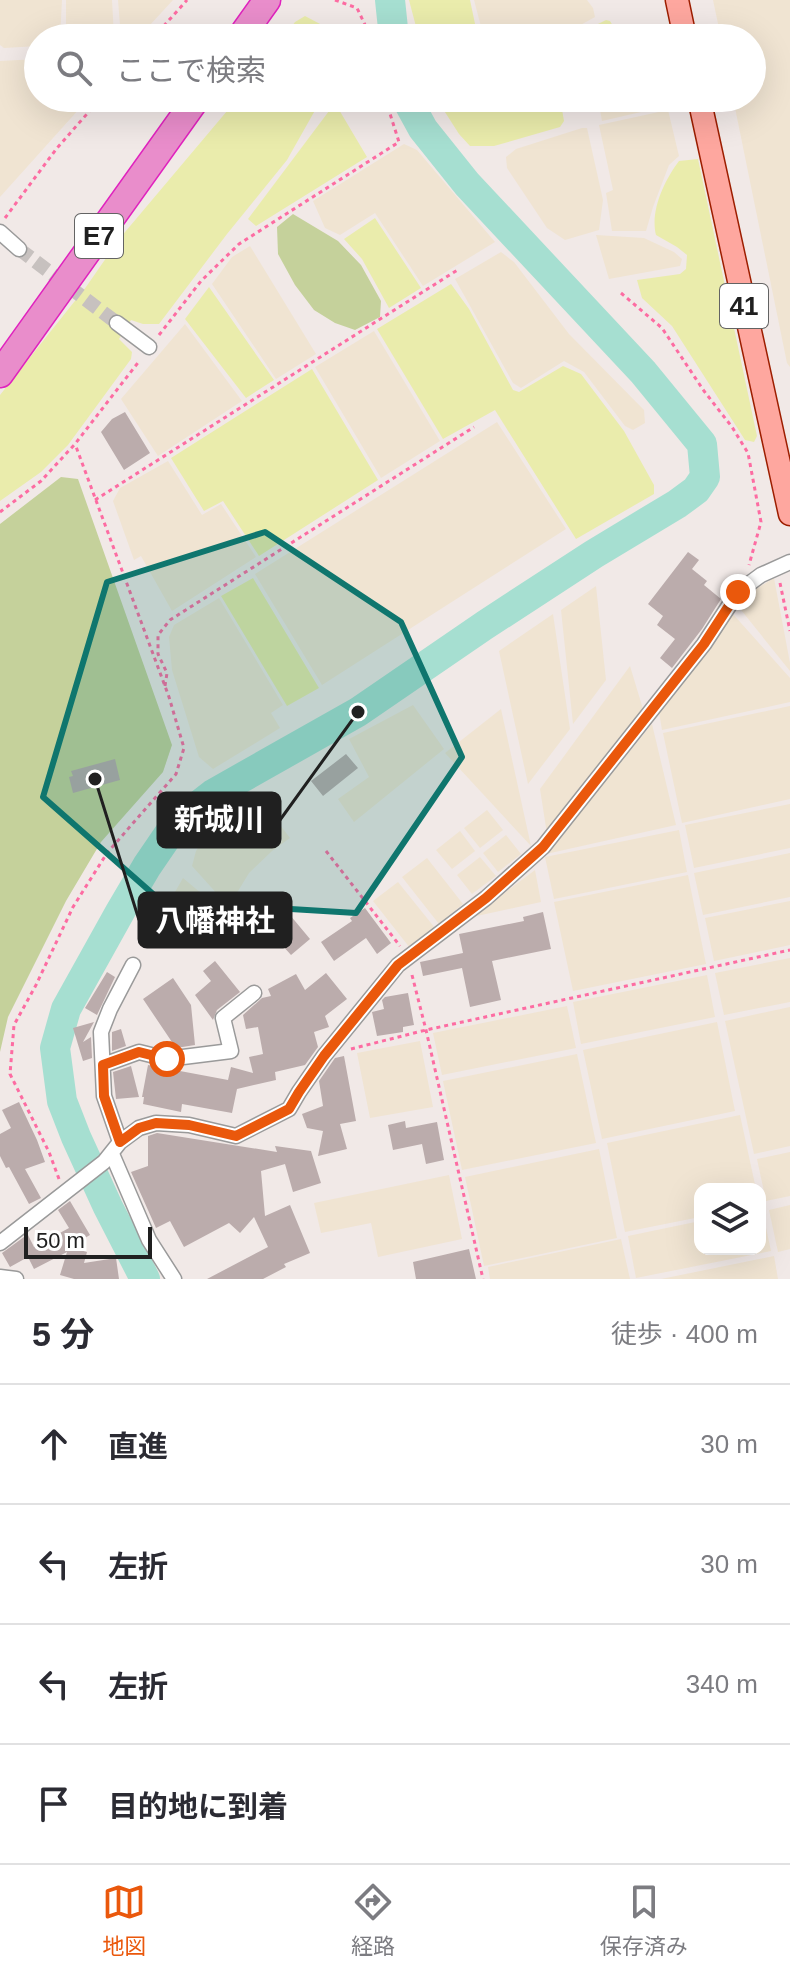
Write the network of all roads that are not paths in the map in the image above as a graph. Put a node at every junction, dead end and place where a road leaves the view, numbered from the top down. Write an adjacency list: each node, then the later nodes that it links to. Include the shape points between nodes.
1 (267, 0): 3 (highway)
2 (677, 0): 4 (main road)
3 (250, 24)
4 (682, 24)
5 (187, 112): 11 (highway, E7)
6 (702, 112): 12 (main road, 41)
7 (0, 232): 8 (street)
8 (19, 249)
9 (117, 323): 10 (street)
10 (149, 347)
11 (0, 374)
12 (790, 514)
13 (783, 565): 17 (street, via 738,592 704,644 543,847 407,958 324,1056 289,1109 236,1136 156,1123 139,1128)
14 (133, 965): 16 (street, via 101,1032)
15 (254, 993): 16 (street, via 223,1018 231,1051 167,1059 139,1052)
16 (103, 1065): 17 (street)
17 (112, 1153): 18 (street); 21 (street, via 149,1240)
18 (0, 1243)
19 (0, 1277): 20 (street)
20 (16, 1279)
21 (174, 1279)

